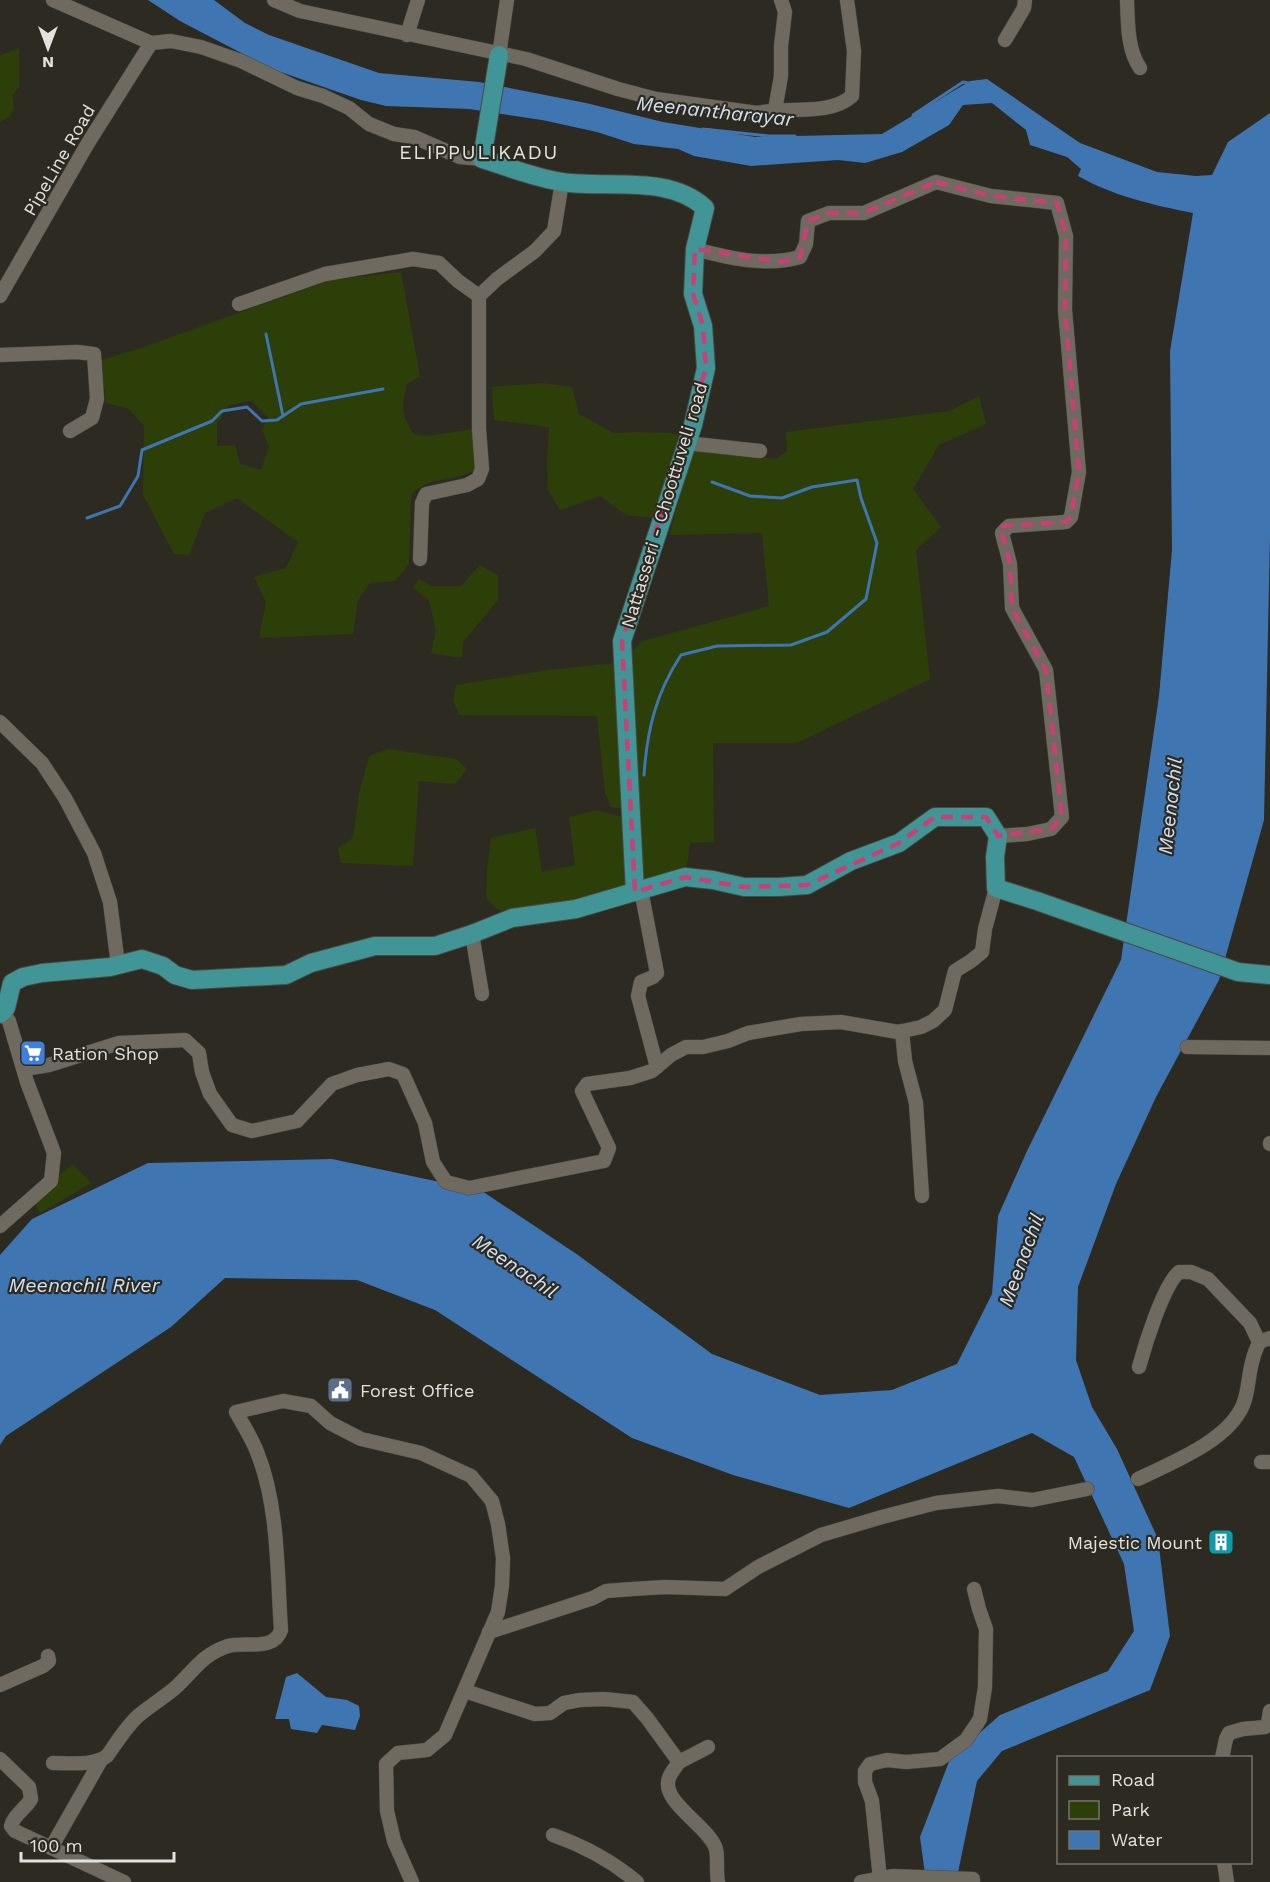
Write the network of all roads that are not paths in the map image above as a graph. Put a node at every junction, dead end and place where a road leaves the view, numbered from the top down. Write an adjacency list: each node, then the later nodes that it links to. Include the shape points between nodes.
1 (53, 0): 12 (street)
2 (274, 0): 9 (street)
3 (418, 0): 10 (street)
4 (507, 0): 13 (street)
5 (781, 0): 15 (street, via 785,12 781,76)
6 (847, 0): 15 (street, via 854,51 852,96 843,104 832,106)
7 (1025, 0): 11 (street)
8 (1127, 0): 14 (street, via 1134,58)
9 (301, 6): 10 (street)
10 (407, 35): 13 (street)
11 (1005, 40)
12 (151, 43): 16 (street, Nattasseri - Choottuveli road, via 171,41 242,61 349,108 394,134 414,137 460,158); 19 (street, PipeLine Road)
13 (500, 55): 15 (street, via 526,59 656,99 757,113); 16 (main road)
14 (1140, 68)
15 (774, 110)
16 (482, 159): 17 (main road, Nattasseri - Choottuveli road)
17 (562, 182): 18 (main road, Nattasseri - Choottuveli road, via 652,186 695,199 705,208); 20 (street, via 554,231)
18 (695, 249): 24 (main road, Nattasseri - Choottuveli road, via 693,294 702,326 706,368); 28 (street, via 747,260 782,262 800,257 806,244 808,221 830,213 864,213 936,182 990,196 1058,203 1066,236 1065,310 1079,472 1071,517 1066,522 1009,526 1002,533 1010,564 1012,608 1047,670 1062,817 1051,829)
19 (0, 296)
20 (479, 296): 21 (street, via 439,263 413,259 325,274); 26 (street, via 482,470 478,479 467,485 426,494 422,502)
21 (239, 304)
22 (0, 355): 23 (street, via 94,354 97,399 92,418)
23 (70, 430)
24 (686, 443): 25 (street); 30 (main road, Nattasseri - Choottuveli road, via 622,641)
25 (760, 451)
26 (420, 559)
27 (0, 722): 32 (street, via 42,763 94,853 110,902)
28 (998, 836): 29 (main road); 30 (main road, via 986,817 935,817 899,843 851,861 807,885 744,887 685,877)
29 (996, 888): 33 (main road, via 1238,972); 36 (street, via 982,952 955,971 945,1010 933,1022)
30 (638, 891): 31 (main road, via 576,909 512,918); 39 (street, via 657,973 641,982 638,996)
31 (472, 934): 32 (main road, via 435,946 375,946 311,963 286,975 192,980 142,959); 34 (street)
32 (118, 965): 35 (main road, via 23,977 12,983)
33 (1270, 975)
34 (482, 994)
35 (1, 1013): 40 (street, via 9,1021)
36 (902, 1031): 39 (street, via 841,1022 801,1024 748,1033 703,1047 686,1047); 41 (street, via 916,1103)
37 (1187, 1047): 38 (street)
38 (1270, 1048)
39 (657, 1067): 40 (street, via 630,1078 587,1084 582,1091 609,1148 604,1161 470,1188 446,1182 433,1162 425,1123 403,1074 388,1069 332,1084 297,1121 252,1131 232,1125 210,1094 199,1053 185,1040 119,1043)
40 (24, 1069): 42 (street, via 54,1153 51,1182)
41 (922, 1196)
42 (0, 1226)
43 (1265, 1340): 44 (street, via 1208,1279 1179,1272 1159,1310); 45 (street, via 1252,1360 1242,1406 1232,1422 1184,1457)
44 (1138, 1367)
45 (1138, 1479)
46 (1087, 1489): 48 (street, via 1032,1500 998,1496 936,1503 821,1535 725,1589 665,1587 606,1591)
47 (974, 1588): 62 (street, via 986,1629 980,1719 966,1740 940,1760 887,1760 870,1764 865,1771)
48 (489, 1632): 51 (street); 56 (street, via 498,1612 503,1558 492,1501 471,1476 421,1453 361,1439 330,1423 311,1406 283,1401 236,1412 257,1450 270,1502 279,1636 263,1644 215,1650 176,1688 139,1716)
49 (48, 1656): 50 (street, via 49,1661 43,1666)
50 (0, 1685)
51 (465, 1691): 58 (street, via 535,1714 550,1713 564,1703 580,1700 633,1702); 65 (street, via 445,1735 427,1750 398,1753 386,1764 387,1811 394,1841)
52 (1270, 1711): 54 (street, via 1265,1727 1229,1733)
53 (708, 1747): 58 (street)
54 (1223, 1756)
55 (0, 1759): 60 (street, via 29,1787 31,1799 11,1826)
56 (101, 1760): 57 (street); 60 (street)
57 (53, 1762)
58 (679, 1762): 67 (street, via 668,1779 669,1792 705,1830 716,1850)
59 (553, 1835): 66 (street, via 603,1857)
60 (51, 1848): 64 (street)
61 (1224, 1864): 69 (street)
62 (880, 1879): 63 (street); 68 (street)
63 (969, 1881)
64 (124, 1882)
65 (412, 1882)
66 (637, 1882)
67 (717, 1882)
68 (861, 1882)
69 (1227, 1882)

